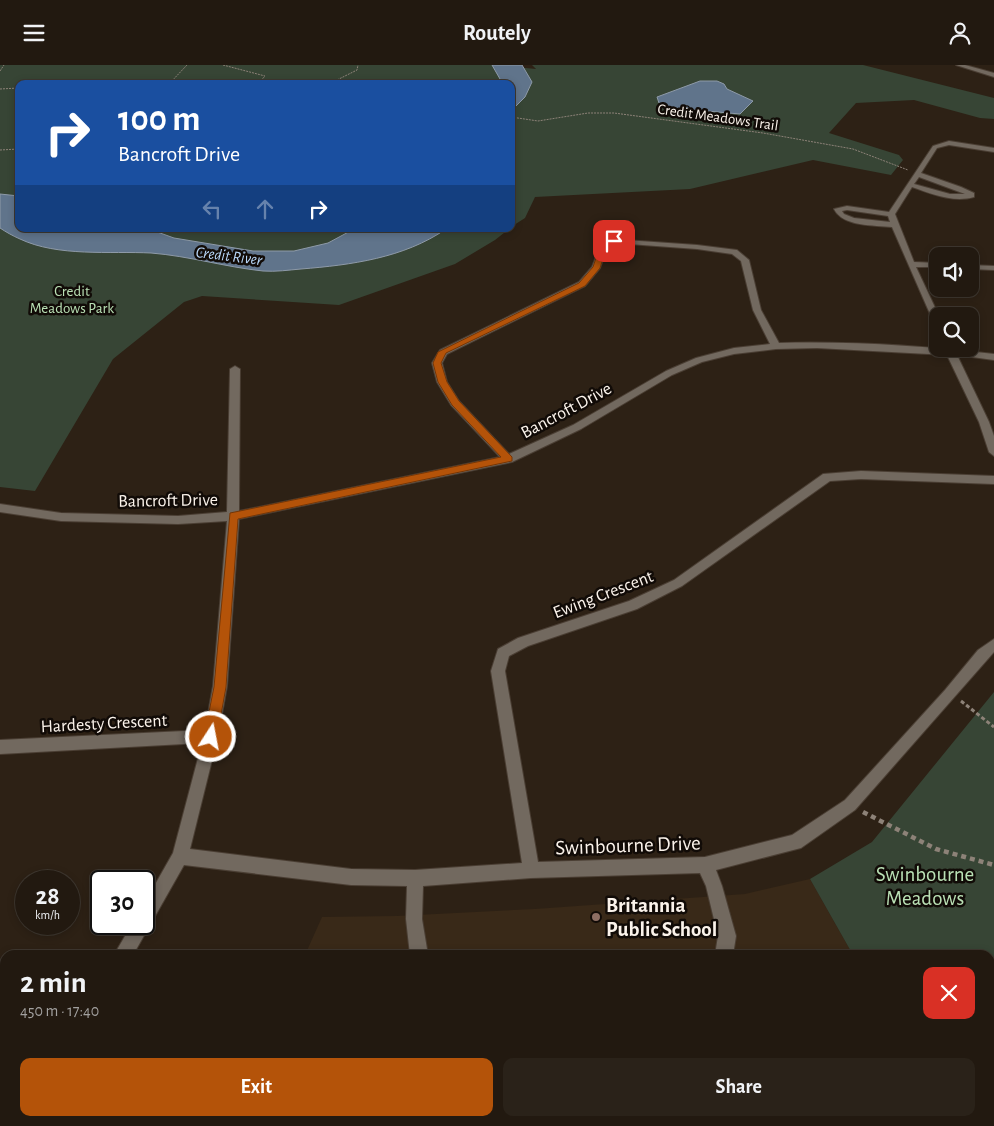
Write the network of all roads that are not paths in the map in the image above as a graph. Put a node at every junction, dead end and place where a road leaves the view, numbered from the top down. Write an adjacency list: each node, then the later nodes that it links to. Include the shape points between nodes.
1 (959, 65): 2 (street)
2 (994, 75)
3 (994, 150): 4 (street, via 949,143 935,147)
4 (917, 174): 5 (street); 5 (street, via 970,195 956,197)
5 (911, 185): 6 (street)
6 (892, 214): 7 (street); 7 (street, via 838,209 840,215 853,220)
7 (895, 225): 8 (street)
8 (911, 264): 9 (street); 12 (street)
9 (929, 265)
10 (979, 268): 11 (street)
11 (994, 269)
12 (931, 307)
13 (776, 346): 14 (street, Bancroft Drive); 20 (street, Bancroft Drive, via 734,351 699,360 669,373 577,427); 20 (street, via 757,310 745,260 734,251 614,241 603,248 596,268 582,285 443,352 437,363 442,382 455,403)
14 (929, 349)
15 (979, 355): 17 (street, Bancroft Drive)
16 (953, 357): 19 (street, via 984,422)
17 (994, 357)
18 (235, 369): 23 (street)
19 (994, 452)
20 (508, 459): 23 (street, Bancroft Drive)
21 (994, 480): 29 (street, Ewing Crescent, via 861,475 828,477 678,583 633,605 523,642 504,653 498,671)
22 (0, 508): 23 (street, Bancroft Drive, via 61,517 178,520)
23 (233, 516): 25 (street, via 220,687)
24 (994, 644): 28 (street, Swinbourne Drive, via 850,805 795,842)
25 (211, 737): 26 (street, Hardesty Crescent); 27 (street)
26 (0, 747)
27 (180, 856): 30 (street, Swinbourne Drive, via 351,877); 31 (street)
28 (705, 865): 29 (street, Swinbourne Drive); 35 (street, via 727,935)
29 (531, 870): 30 (street, Swinbourne Drive)
30 (415, 878): 34 (street, via 414,919)
31 (155, 900)
32 (135, 935): 33 (street)
33 (126, 950)
34 (418, 950)
35 (725, 950)

